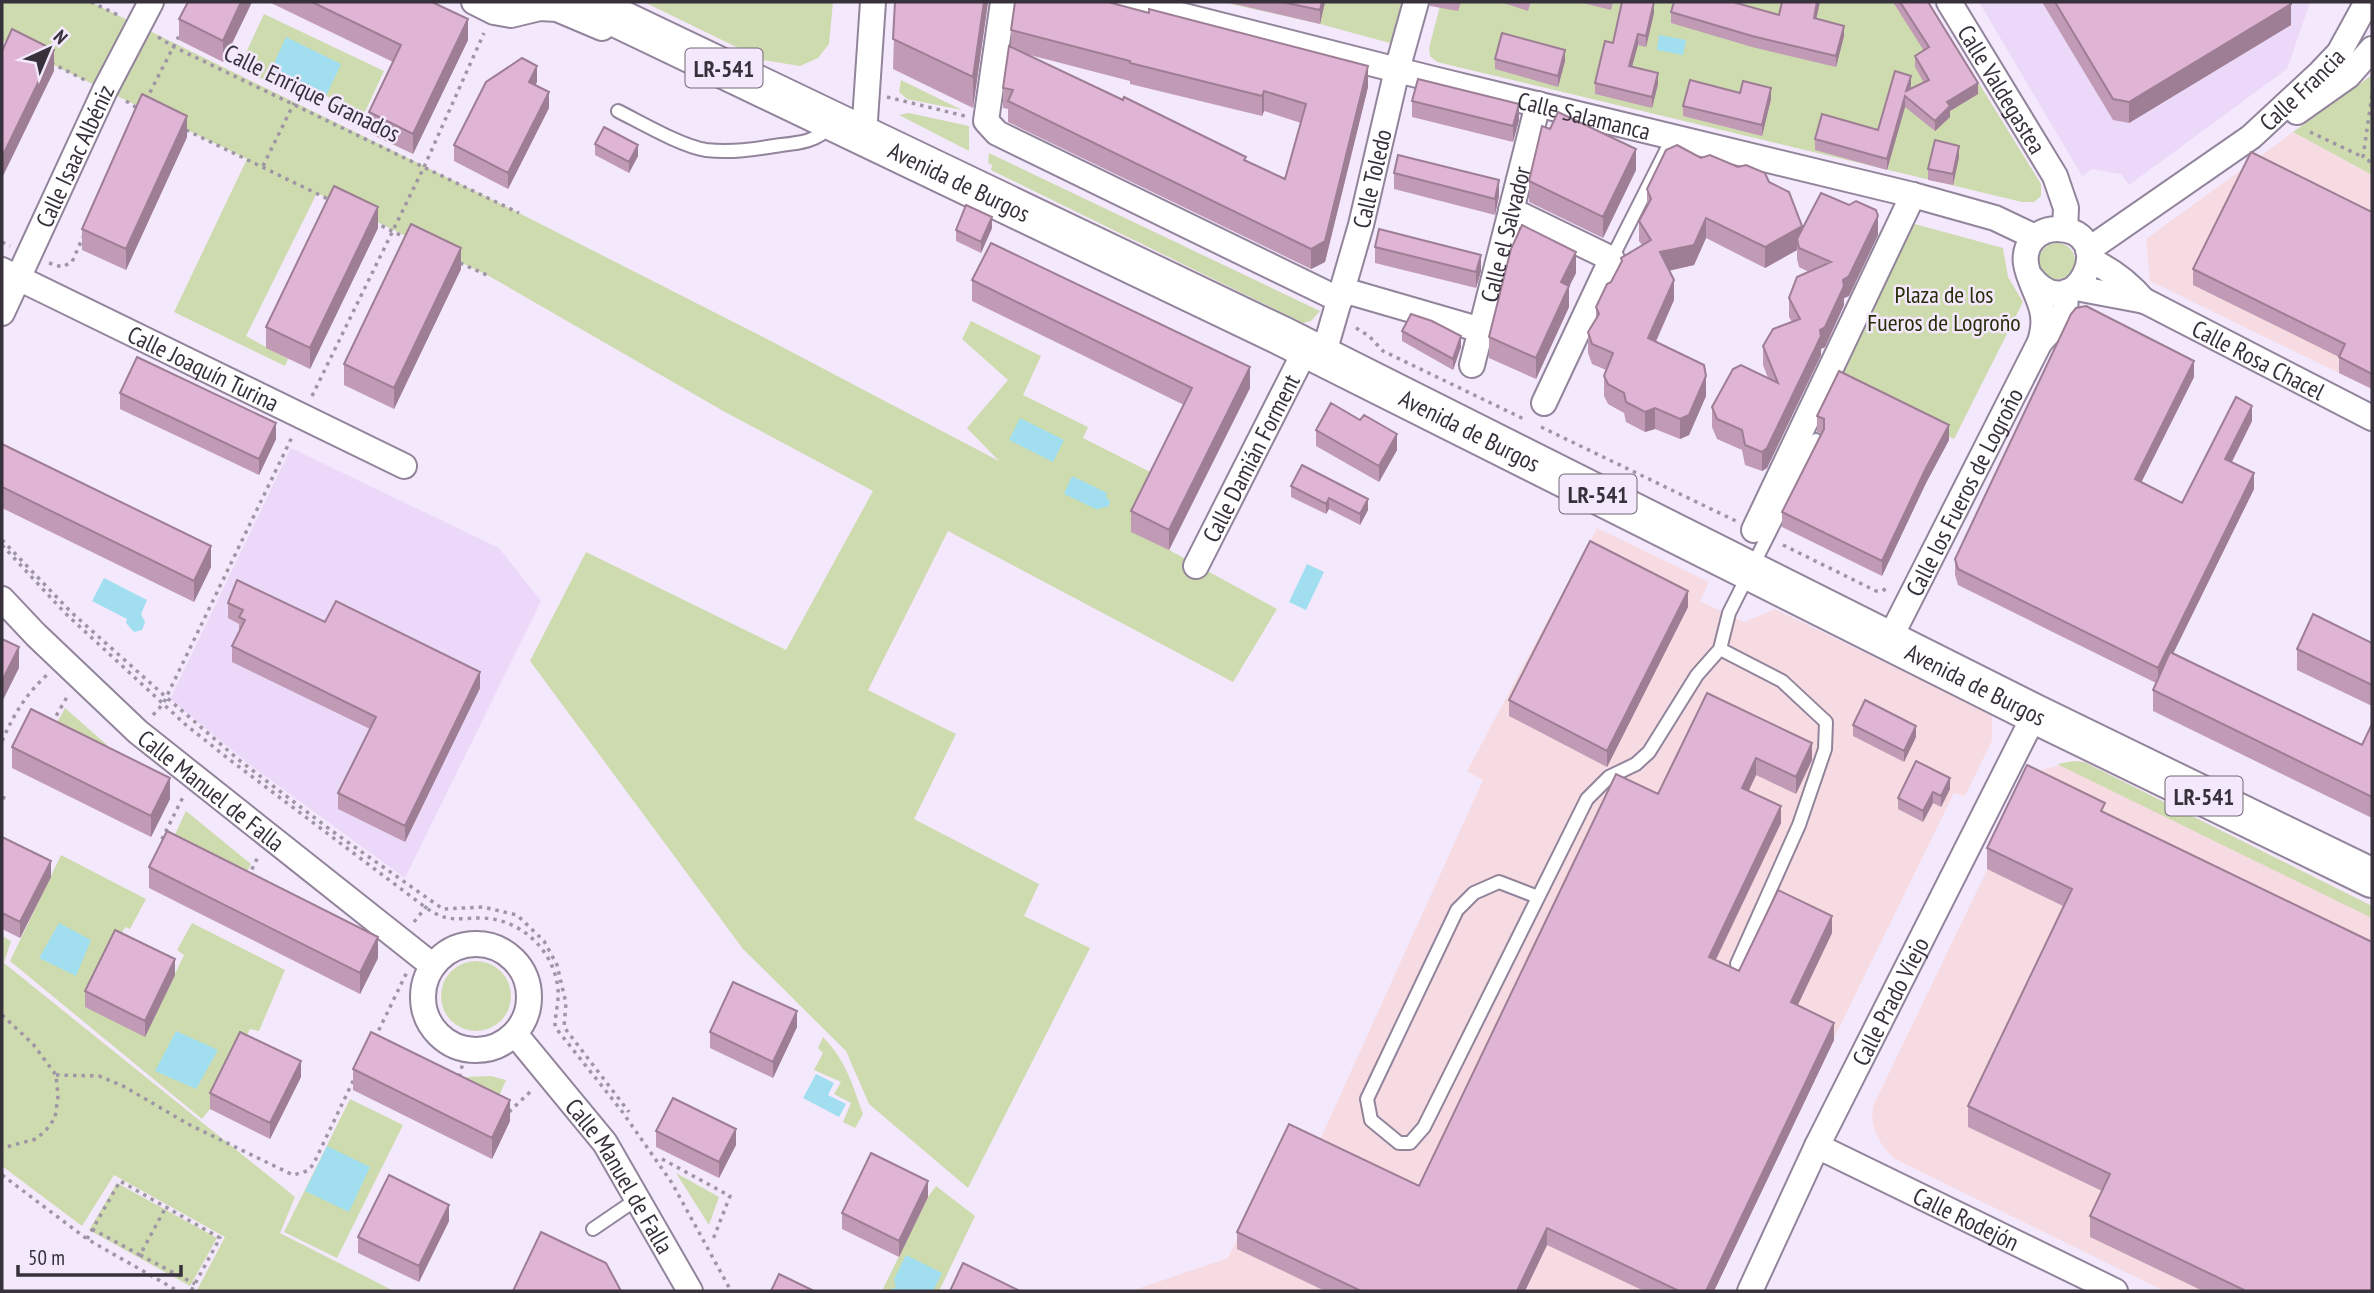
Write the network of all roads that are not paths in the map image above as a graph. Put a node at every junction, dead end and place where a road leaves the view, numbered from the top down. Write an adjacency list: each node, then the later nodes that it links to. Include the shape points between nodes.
1 (150, 2): 30 (street, Calle Isaac Albéniz)
2 (584, 2): 10 (main road, Avenida de Burgos / LR-541)
3 (873, 2): 15 (street, via 868,93)
4 (1003, 2): 34 (street, via 986,121 997,132)
5 (1129, 2): 12 (street, Calle Salamanca)
6 (1416, 2): 12 (street, Calle Toledo)
7 (1949, 2): 26 (street, Calle Valdegastea, via 2055,176 2053,206)
8 (2367, 2): 17 (street, Calle Francia, via 2339,53)
9 (484, 7): 10 (street, Avenida de Burgos, via 511,15 549,8 600,27)
10 (637, 27): 15 (main road, Avenida de Burgos / LR-541)
11 (2372, 49): 17 (street, Calle Francia, via 2348,76 2286,120)
12 (1397, 70): 13 (street, Calle Salamanca); 18 (street, Calle Toledo)
13 (1538, 104): 16 (street, Calle Salamanca); 21 (street, Calle el Salvador)
14 (618, 111): 15 (lane, via 704,150 741,152 803,142)
15 (849, 128): 38 (main road, Avenida de Burgos / LR-541)
16 (1673, 137): 22 (street, Calle Salamanca); 29 (lane)
17 (2251, 137): 26 (street, Calle Francia, via 2137,216)
18 (1379, 151): 19 (street); 24 (street, Calle Toledo)
19 (1404, 158)
20 (1492, 179): 21 (street)
21 (1518, 185): 23 (street, Calle el Salvador)
22 (1913, 195): 26 (street, Calle Salamanca); 44 (street)
23 (1511, 210): 28 (street, Calle el Salvador); 29 (street)
24 (1361, 225): 25 (street); 34 (street, Calle Toledo)
25 (1386, 232)
26 (2066, 241): 31 (street, via 2029,246 2026,267); 32 (street, via 2088,271); 33 (street, Calle Rosa Chacel, via 2110,270)
27 (1474, 254): 28 (street)
28 (1499, 260): 36 (street, Calle el Salvador)
29 (1609, 265): 40 (street)
30 (10, 274): 35 (street, Calle Isaac Albéniz); 43 (street, Calle Joaquín Turina)
31 (2030, 276): 32 (street, via 2045,290); 37 (street, Calle los Fueros de Logroño, via 2043,312)
32 (2071, 290): 33 (street, Calle Rosa Chacel); 37 (street, Calle los Fueros de Logroño, via 2065,315)
33 (2144, 301): 41 (street, Calle Rosa Chacel)
34 (1340, 302): 36 (street); 38 (street, Calle Toledo)
35 (2, 313)
36 (1481, 330): 39 (street, Calle el Salvador)
37 (2040, 342): 48 (street, Calle los Fueros de Logroño)
38 (1314, 353): 45 (street, Calle Damián Forment); 46 (main road, Avenida de Burgos / LR-541)
39 (1472, 365)
40 (1544, 403)
41 (2372, 418)
42 (1816, 440): 44 (lane)
43 (404, 466)
44 (1761, 533): 46 (lane)
45 (1196, 566)
46 (1751, 570): 48 (main road, Avenida de Burgos / LR-541); 49 (lane, via 1729,613)
47 (2, 598): 53 (street, Calle Manuel de Falla, via 138,732)
48 (1889, 640): 50 (main road, Avenida de Burgos / LR-541)
49 (1720, 649): 52 (lane, via 1698,675 1650,752 1609,777 1587,799); 54 (lane, via 1782,681 1826,722 1825,749 1799,825)
50 (2035, 714): 51 (main road, Avenida de Burgos / LR-541); 56 (street, Calle Prado Viejo)
51 (2372, 878)
52 (1538, 897): 52 (lane, via 1423,1127 1410,1143 1399,1143 1371,1120 1367,1099 1457,910 1474,892 1499,882)
53 (425, 959): 55 (street, via 425,1011 442,1038 467,1049 487,1049); 55 (street, via 478,944 510,956 528,985 525,1019)
54 (1737, 964)
55 (515, 1034): 57 (street, Calle Manuel de Falla, via 606,1143)
56 (1817, 1146): 60 (street, Calle Prado Viejo); 61 (street, Calle Rodejón)
57 (638, 1199): 58 (lane); 59 (street, Calle Manuel de Falla)
58 (593, 1229)
59 (690, 1291)
60 (1750, 1291)
61 (2115, 1291)

